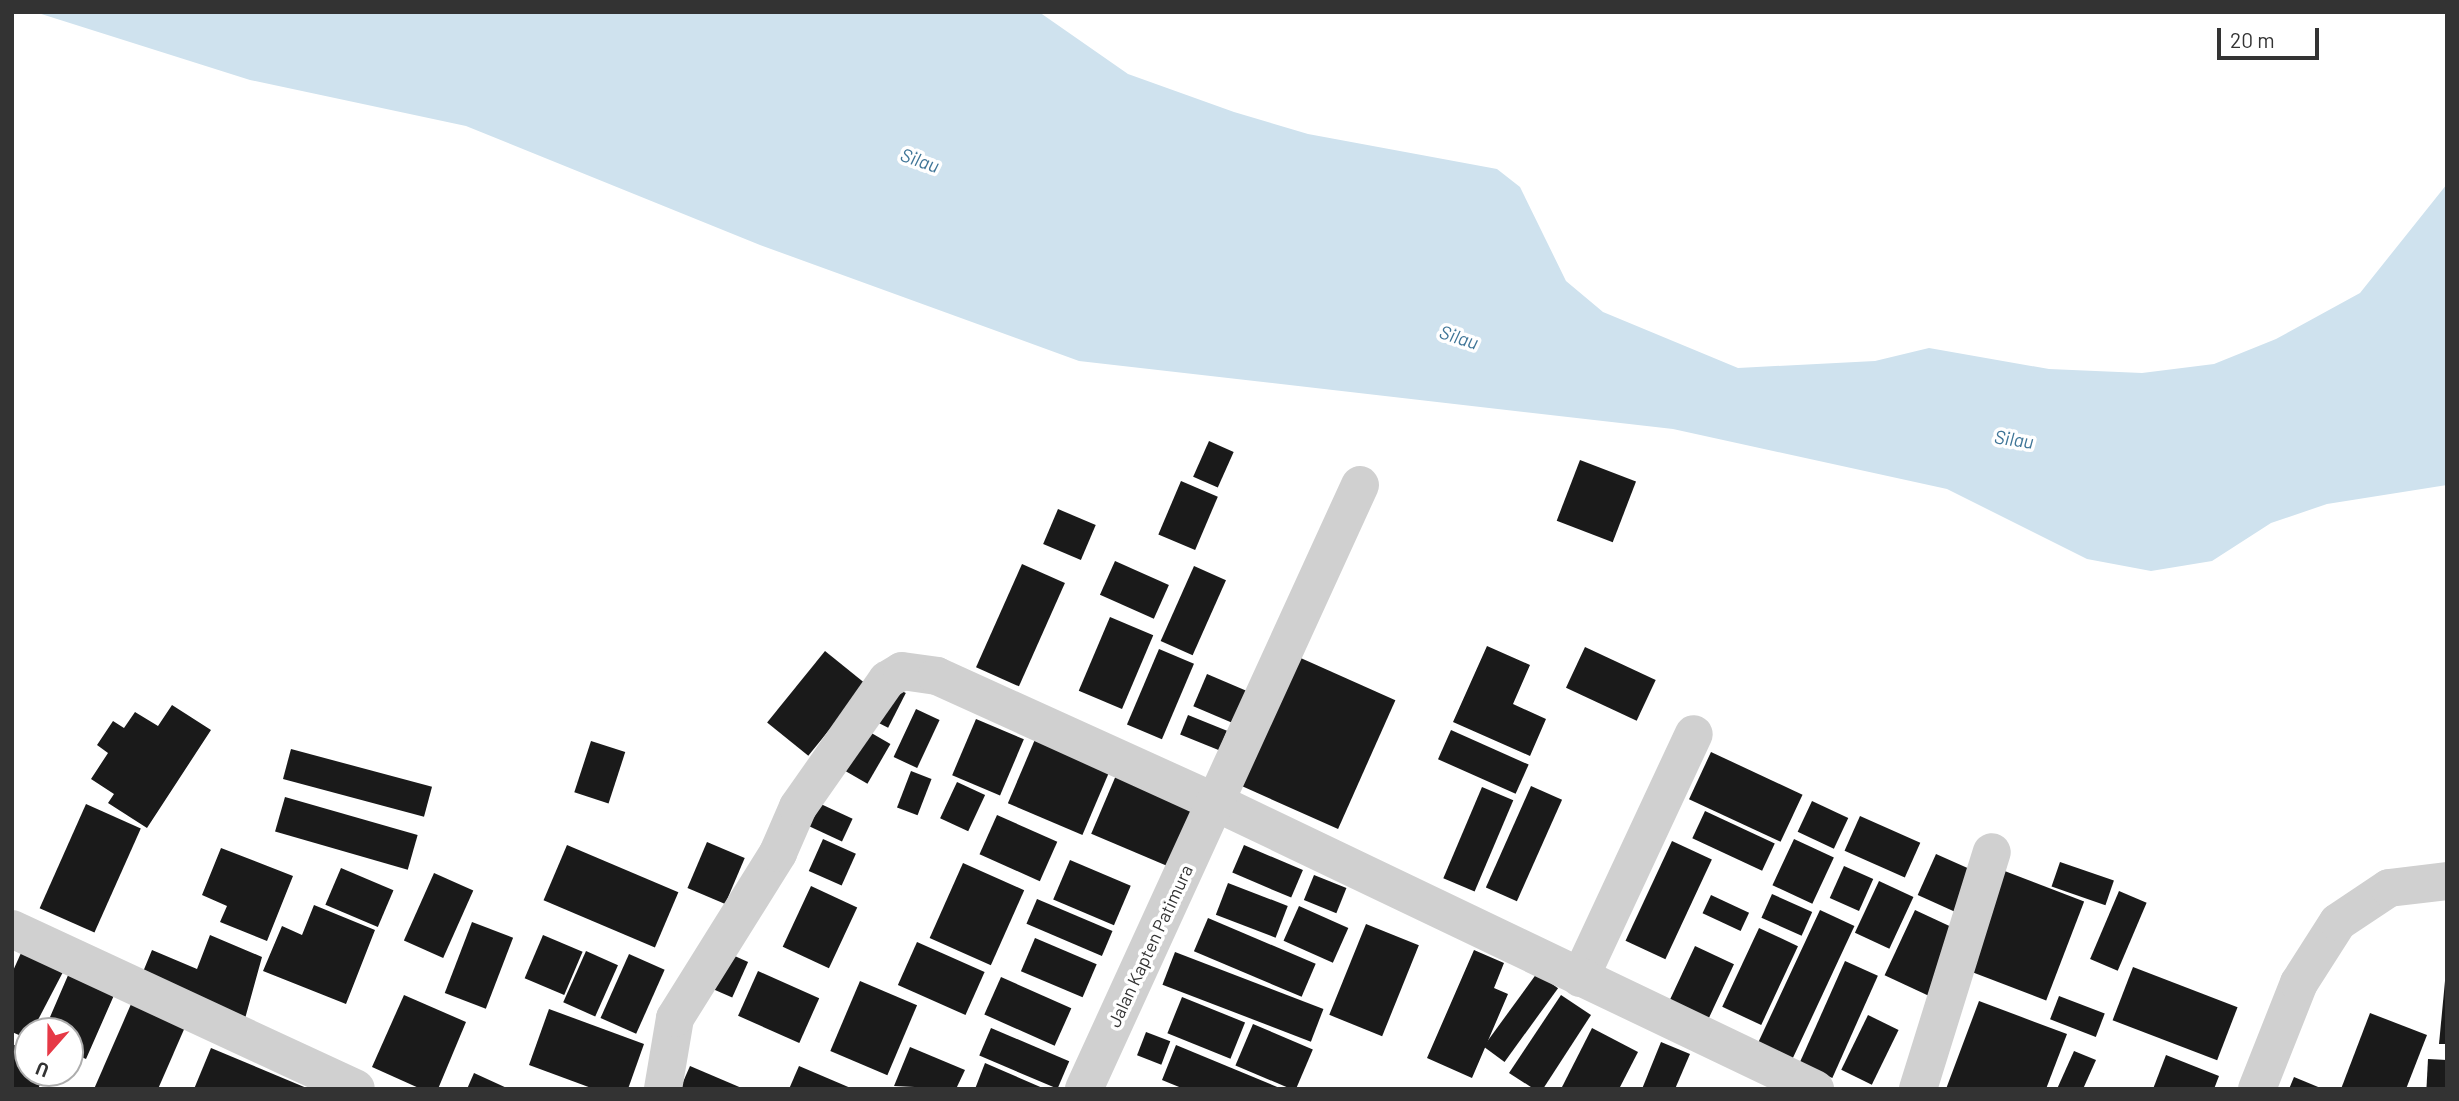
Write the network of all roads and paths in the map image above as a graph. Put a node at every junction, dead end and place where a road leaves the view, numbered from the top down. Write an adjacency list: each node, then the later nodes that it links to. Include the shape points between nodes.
1 (1360, 485): 3 (street, Jalan Kapten Patimura)
2 (1694, 734): 7 (street)
3 (1217, 803): 7 (street); 9 (street, via 937,677 902,671 887,680 798,807 779,853 675,1018); 10 (street, Jalan Kapten Patimura)
4 (1992, 852): 12 (street)
5 (2447, 881): 13 (street, via 2389,888 2338,922 2299,983)
6 (12, 929): 8 (street)
7 (1580, 978): 11 (street)
8 (356, 1089)
9 (663, 1089)
10 (1084, 1089)
11 (1815, 1089)
12 (1918, 1089)
13 (2257, 1089)

